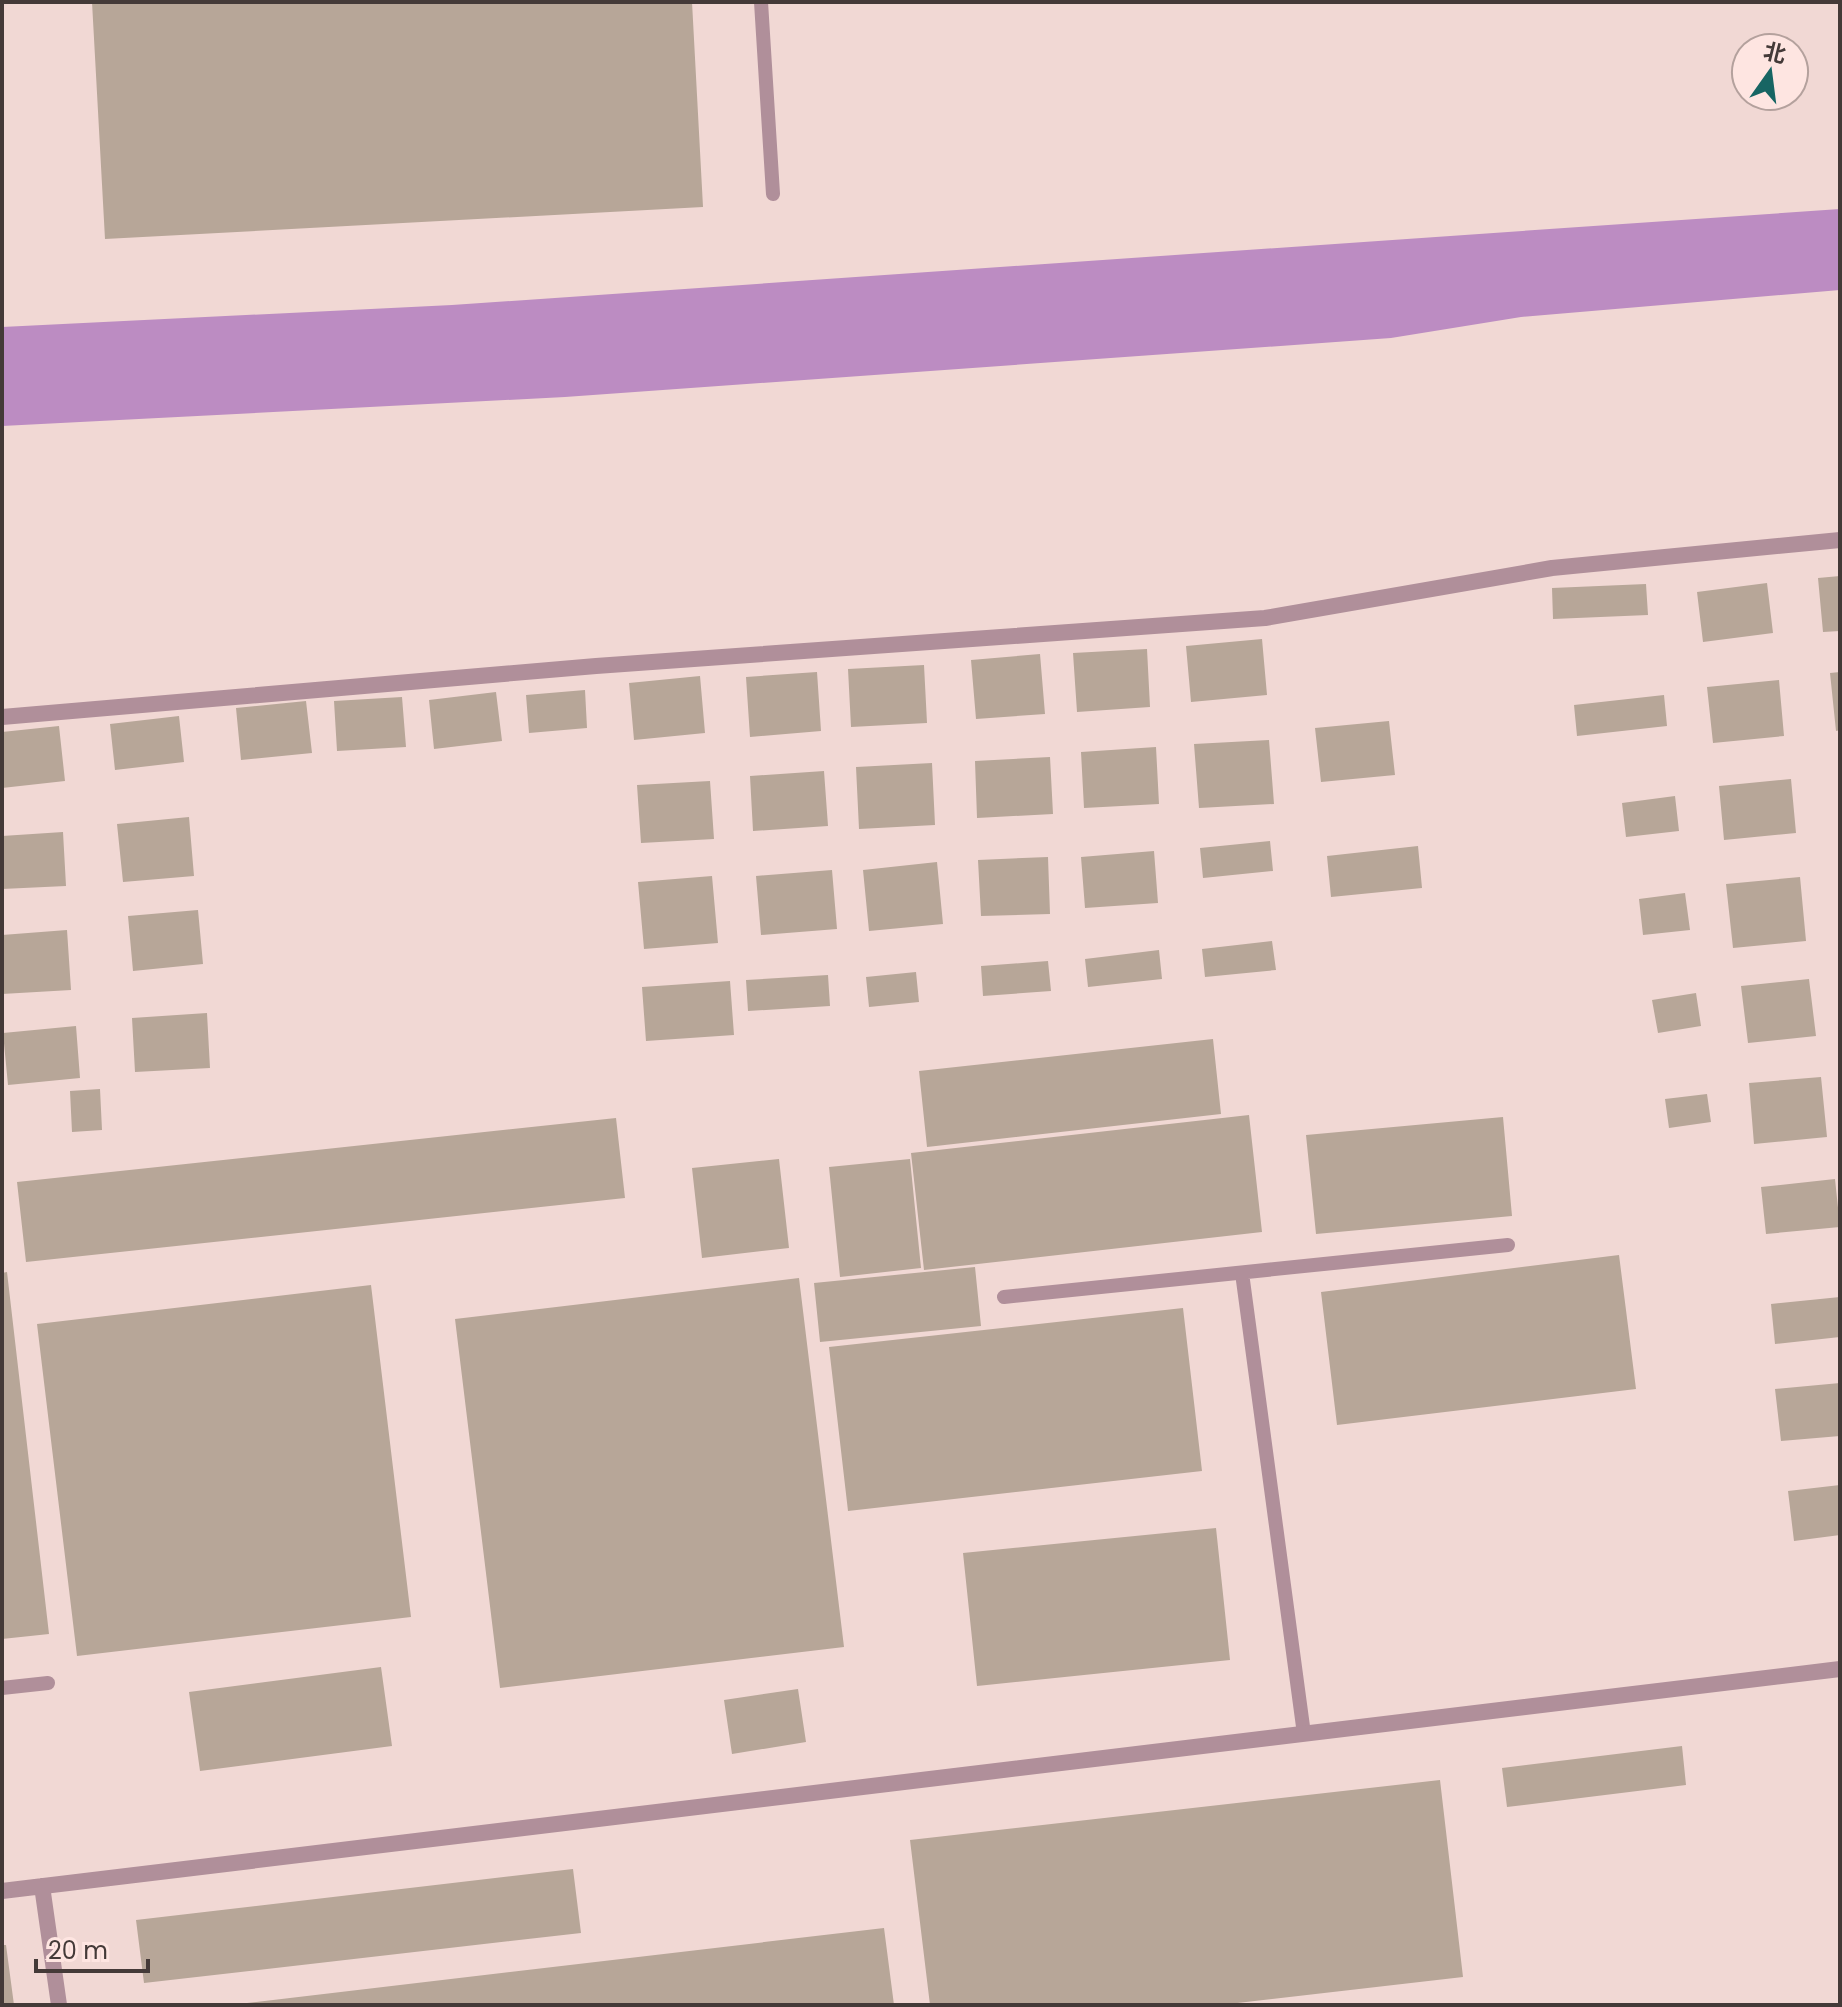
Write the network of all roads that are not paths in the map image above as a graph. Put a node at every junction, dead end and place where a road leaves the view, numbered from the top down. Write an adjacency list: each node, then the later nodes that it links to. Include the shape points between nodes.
1 (761, 2): 2 (lane)
2 (773, 194)
3 (1840, 540): 4 (street, via 1552,568 1265,618)
4 (2, 717)
5 (1508, 1245): 6 (lane)
6 (1242, 1273): 7 (lane); 11 (lane)
7 (1004, 1297)
8 (1840, 1669): 11 (street)
9 (48, 1683): 10 (lane)
10 (2, 1688)
11 (1304, 1734): 12 (street)
12 (42, 1886): 13 (street); 14 (street)
13 (2, 1891)
14 (59, 2005)

